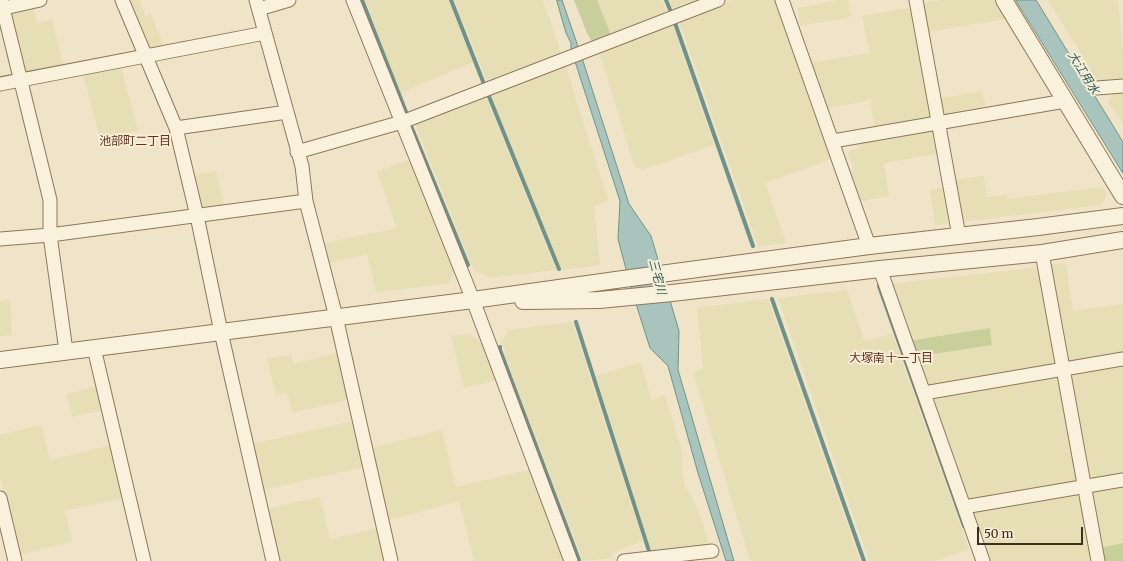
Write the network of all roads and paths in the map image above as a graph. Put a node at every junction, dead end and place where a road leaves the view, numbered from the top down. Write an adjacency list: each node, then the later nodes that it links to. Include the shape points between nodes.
1 (40, 0): 10 (street)
2 (122, 0): 12 (street)
3 (289, 0): 9 (street)
4 (353, 0): 19 (street)
5 (718, 0): 19 (street)
6 (782, 0): 22 (street)
7 (916, 0): 20 (street)
8 (1004, 0): 17 (street)
9 (257, 4): 11 (street)
10 (1, 6): 13 (street)
11 (265, 33): 12 (street); 18 (street)
12 (145, 56): 13 (street); 21 (street)
13 (21, 80): 14 (street); 28 (street, via 50,200)
14 (0, 84)
15 (1123, 86): 16 (street)
16 (1097, 88)
17 (1065, 101): 20 (street); 24 (street)
18 (286, 112): 21 (street); 23 (street)
19 (402, 122): 23 (street); 35 (street)
20 (938, 123): 22 (street); 29 (street)
21 (176, 128): 26 (street)
22 (833, 141): 32 (street)
23 (297, 152): 25 (street, via 302,166)
24 (1123, 196)
25 (306, 201): 26 (street); 36 (street)
26 (197, 216): 28 (street); 37 (street)
27 (1123, 216): 29 (street)
28 (50, 235): 30 (street); 39 (street)
29 (959, 236): 32 (street)
30 (0, 239)
31 (1123, 240): 33 (street)
32 (869, 246): 35 (street)
33 (1042, 253): 34 (street); 42 (street)
34 (880, 269): 35 (street, via 599,300); 43 (street)
35 (473, 300): 36 (street); 53 (street)
36 (336, 317): 37 (street); 52 (street)
37 (220, 332): 38 (street); 51 (street)
38 (94, 348): 39 (street); 50 (street)
39 (66, 351): 41 (street)
40 (1123, 359): 42 (street)
41 (0, 360)
42 (1063, 369): 43 (street); 45 (street)
43 (924, 393): 47 (street)
44 (1123, 480): 45 (street)
45 (1084, 487): 47 (street); 56 (street)
46 (0, 498): 49 (street)
47 (964, 507): 55 (street)
48 (712, 551): 54 (street)
49 (15, 561)
50 (144, 561)
51 (273, 561)
52 (391, 561)
53 (571, 561)
54 (624, 561)
55 (983, 561)
56 (1098, 561)

